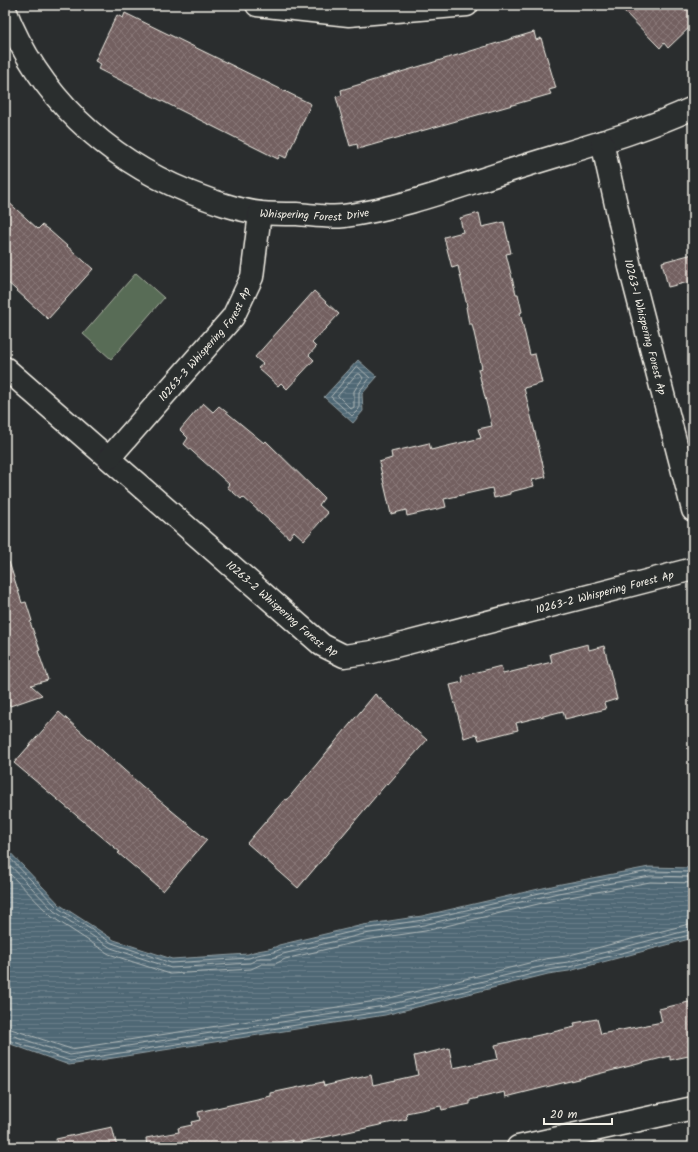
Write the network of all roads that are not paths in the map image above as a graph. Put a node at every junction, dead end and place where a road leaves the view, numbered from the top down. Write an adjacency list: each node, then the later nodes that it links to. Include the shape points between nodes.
1 (257, 5): 2 (street, via 349,15)
2 (466, 5)
3 (5, 10): 6 (street, Whispering Forest Drive, via 17,38 51,92 79,124 103,144 169,184 218,204)
4 (693, 108): 5 (street, Whispering Forest Drive, via 660,123)
5 (602, 142): 6 (street, Whispering Forest Drive, via 411,201 370,211 342,216); 9 (street, 10263-1 Whispering Forest Ap, via 634,280)
6 (260, 212): 8 (street, 10263-3 Whispering Forest Ap, via 252,277 233,317)
7 (5, 368): 8 (street, 10263-2 Whispering Forest Ap)
8 (109, 458): 10 (street, 10263-2 Whispering Forest Ap, via 322,645 344,656 397,647)
9 (693, 510)
10 (693, 569)
11 (693, 1108): 12 (street)
12 (518, 1147)

